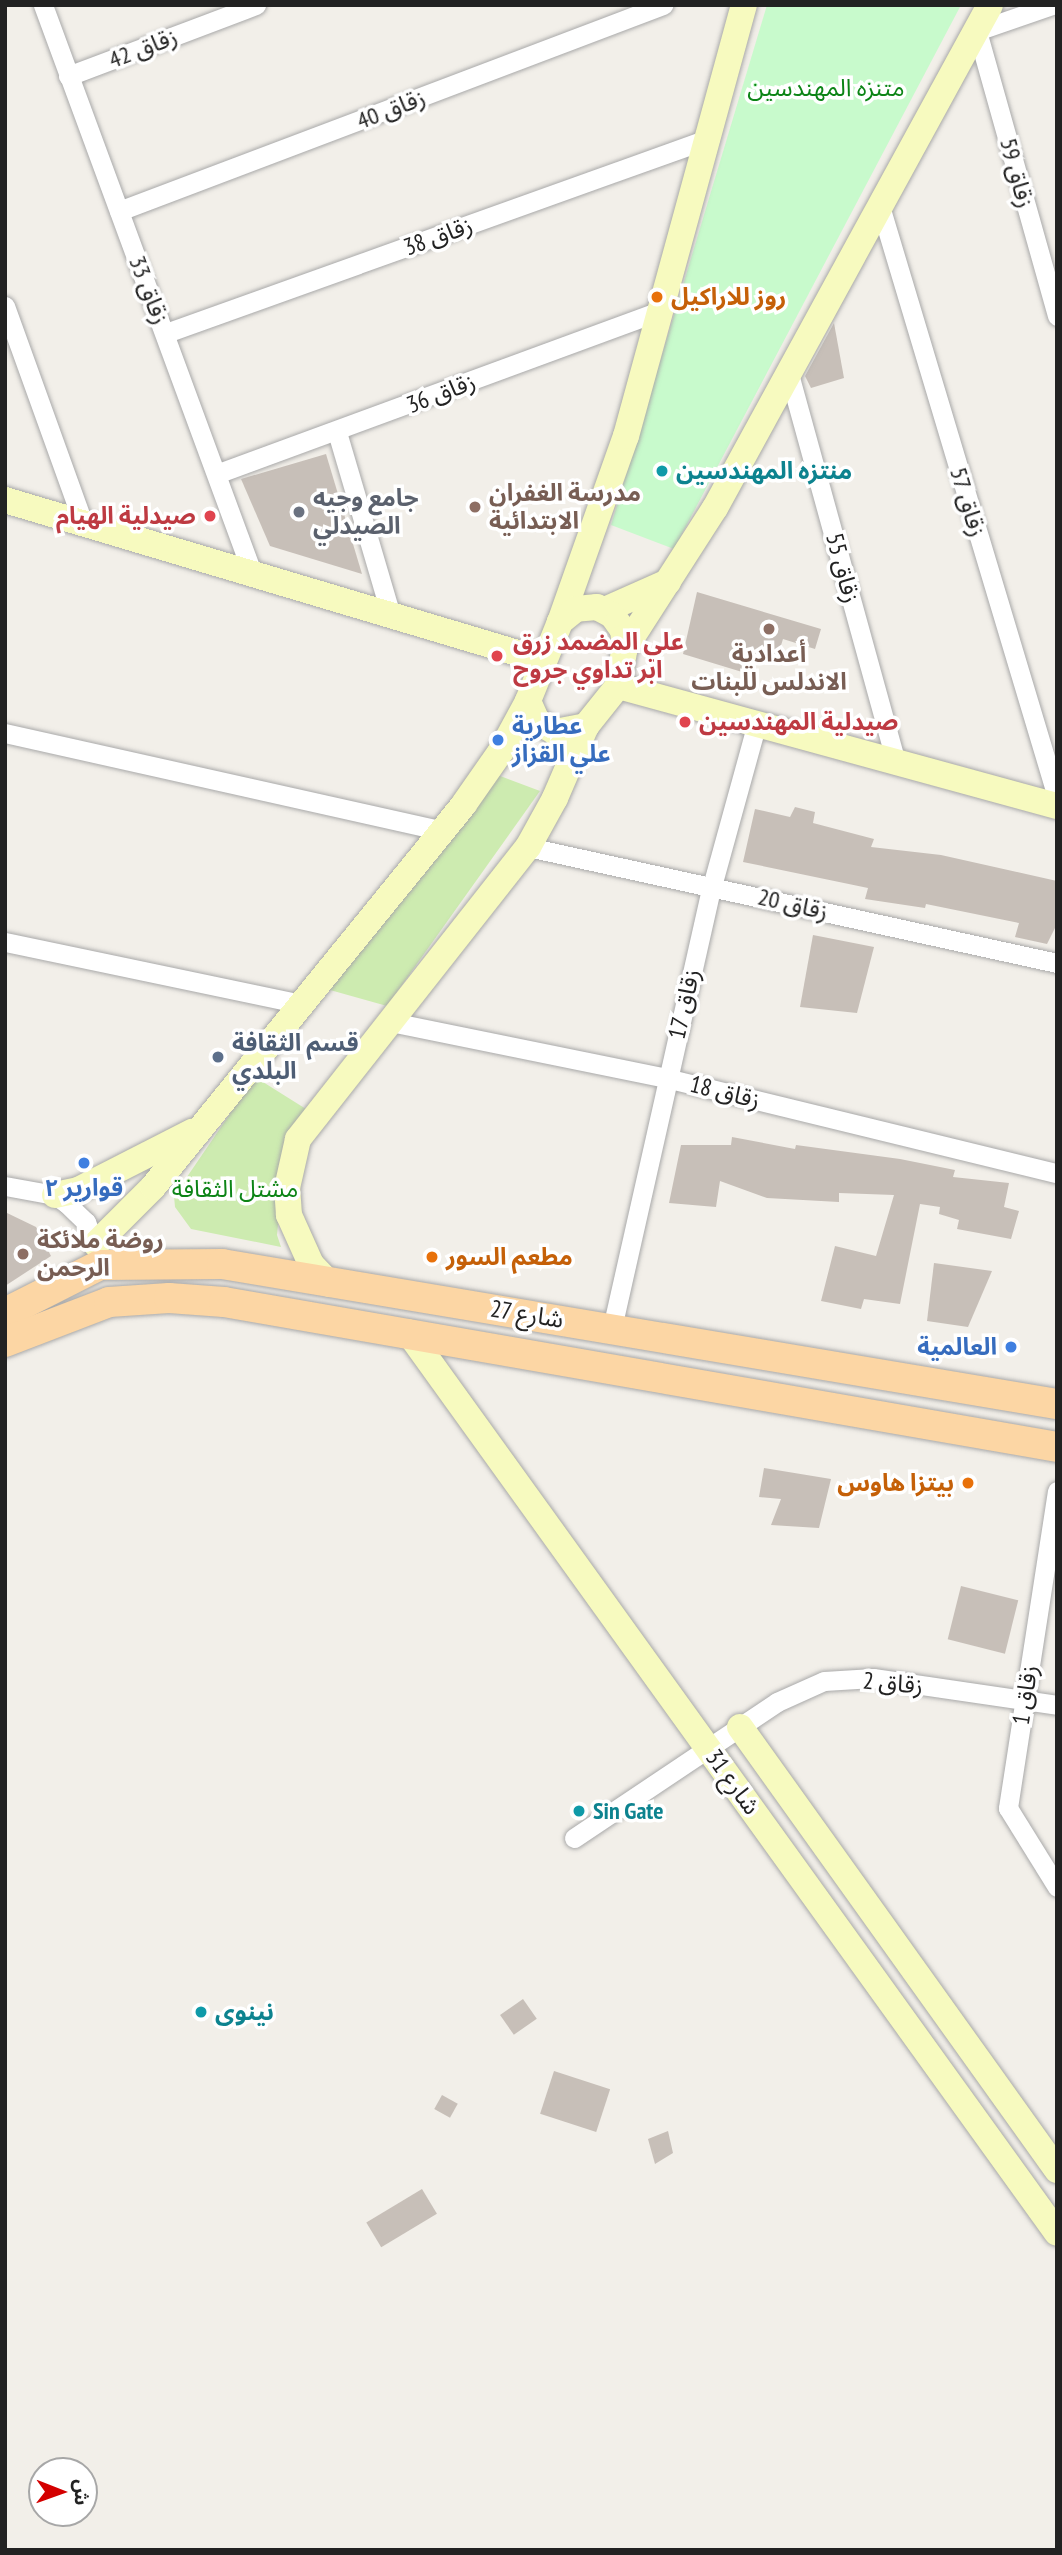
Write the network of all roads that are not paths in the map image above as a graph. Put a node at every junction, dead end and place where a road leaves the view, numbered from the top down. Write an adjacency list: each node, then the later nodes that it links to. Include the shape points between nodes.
1 (43, 5): 8 (street, زقاق 33)
2 (256, 5): 8 (street, زقاق 42)
3 (663, 5): 11 (street, زقاق 40)
4 (744, 5): 9 (street)
5 (990, 5): 7 (street)
6 (1052, 5): 7 (street)
7 (977, 31): 10 (street); 12 (street, زقاق 59)
8 (68, 76): 11 (street, زقاق 33)
9 (710, 138): 14 (street); 16 (street, زقاق 38)
10 (880, 206): 17 (street); 36 (street, زقاق 57)
11 (119, 211): 16 (street, زقاق 33)
12 (1049, 259): 15 (street, زقاق 59)
13 (5, 306): 21 (street)
14 (661, 310): 18 (street, زقاق 36); 22 (street)
15 (1057, 316)
16 (166, 333): 19 (street, زقاق 33)
17 (789, 374): 24 (street); 35 (street, زقاق 55)
18 (337, 432): 19 (street, زقاق 36); 26 (street)
19 (219, 473): 23 (street, زقاق 33)
20 (6, 502): 21 (street)
21 (84, 525): 23 (street)
22 (590, 543): 25 (street); 27 (street)
23 (253, 575): 26 (street)
24 (669, 582): 25 (street); 28 (street)
25 (601, 608): 27 (street, via 576,609); 28 (street, via 619,622)
26 (391, 615): 29 (street)
27 (560, 622): 29 (street)
28 (625, 648): 30 (street)
29 (541, 660): 31 (street)
30 (618, 687): 32 (street); 33 (street)
31 (527, 701): 33 (street, via 537,721 555,732); 38 (street, via 486,774)
32 (757, 723): 35 (street); 40 (street, زقاق 17)
33 (586, 726): 39 (street)
34 (5, 733): 38 (street)
35 (896, 762): 37 (street)
36 (1057, 797)
37 (1057, 806)
38 (440, 830): 43 (street)
39 (528, 847): 40 (street, زقاق 20); 44 (street)
40 (712, 886): 42 (street, زقاق 20); 45 (street, زقاق 17)
41 (5, 942): 43 (street)
42 (1057, 963)
43 (301, 1004): 46 (street)
44 (391, 1022): 45 (street, زقاق 18); 51 (street, via 298,1139 292,1161 289,1215 304,1252)
45 (666, 1078): 47 (street, زقاق 18); 53 (street, زقاق 17)
46 (197, 1129): 49 (street, via 78,1190); 50 (street)
47 (1057, 1172)
48 (5, 1186): 49 (street)
49 (55, 1195): 50 (street, via 86,1222)
50 (98, 1254): 51 (main road, شارع 27, via 222,1264); 52 (main road, شارع 27)
51 (330, 1284): 53 (main road, شارع 27)
52 (5, 1313)
53 (612, 1328): 56 (main road, شارع 27)
54 (408, 1332): 55 (main road, شارع 27, via 224,1302 169,1298 109,1302); 57 (main road, شارع 27); 64 (street, شارع 31)
55 (5, 1342)
56 (761, 1355): 57 (main road); 58 (main road, شارع 27)
57 (755, 1395): 59 (main road, شارع 27)
58 (1057, 1404)
59 (1057, 1447)
60 (1057, 1491): 61 (street, زقاق 1)
61 (1025, 1699): 62 (street, زقاق 2); 63 (street, زقاق 2, via 873,1678 824,1681 777,1702); 66 (street, زقاق 1, via 1008,1808)
62 (1057, 1705)
63 (740, 1727): 64 (street, زقاق 2); 67 (street, شارع 31)
64 (710, 1750): 65 (street, زقاق 2); 68 (street, شارع 31)
65 (574, 1838)
66 (1057, 1887)
67 (1057, 2170)
68 (1057, 2233)

